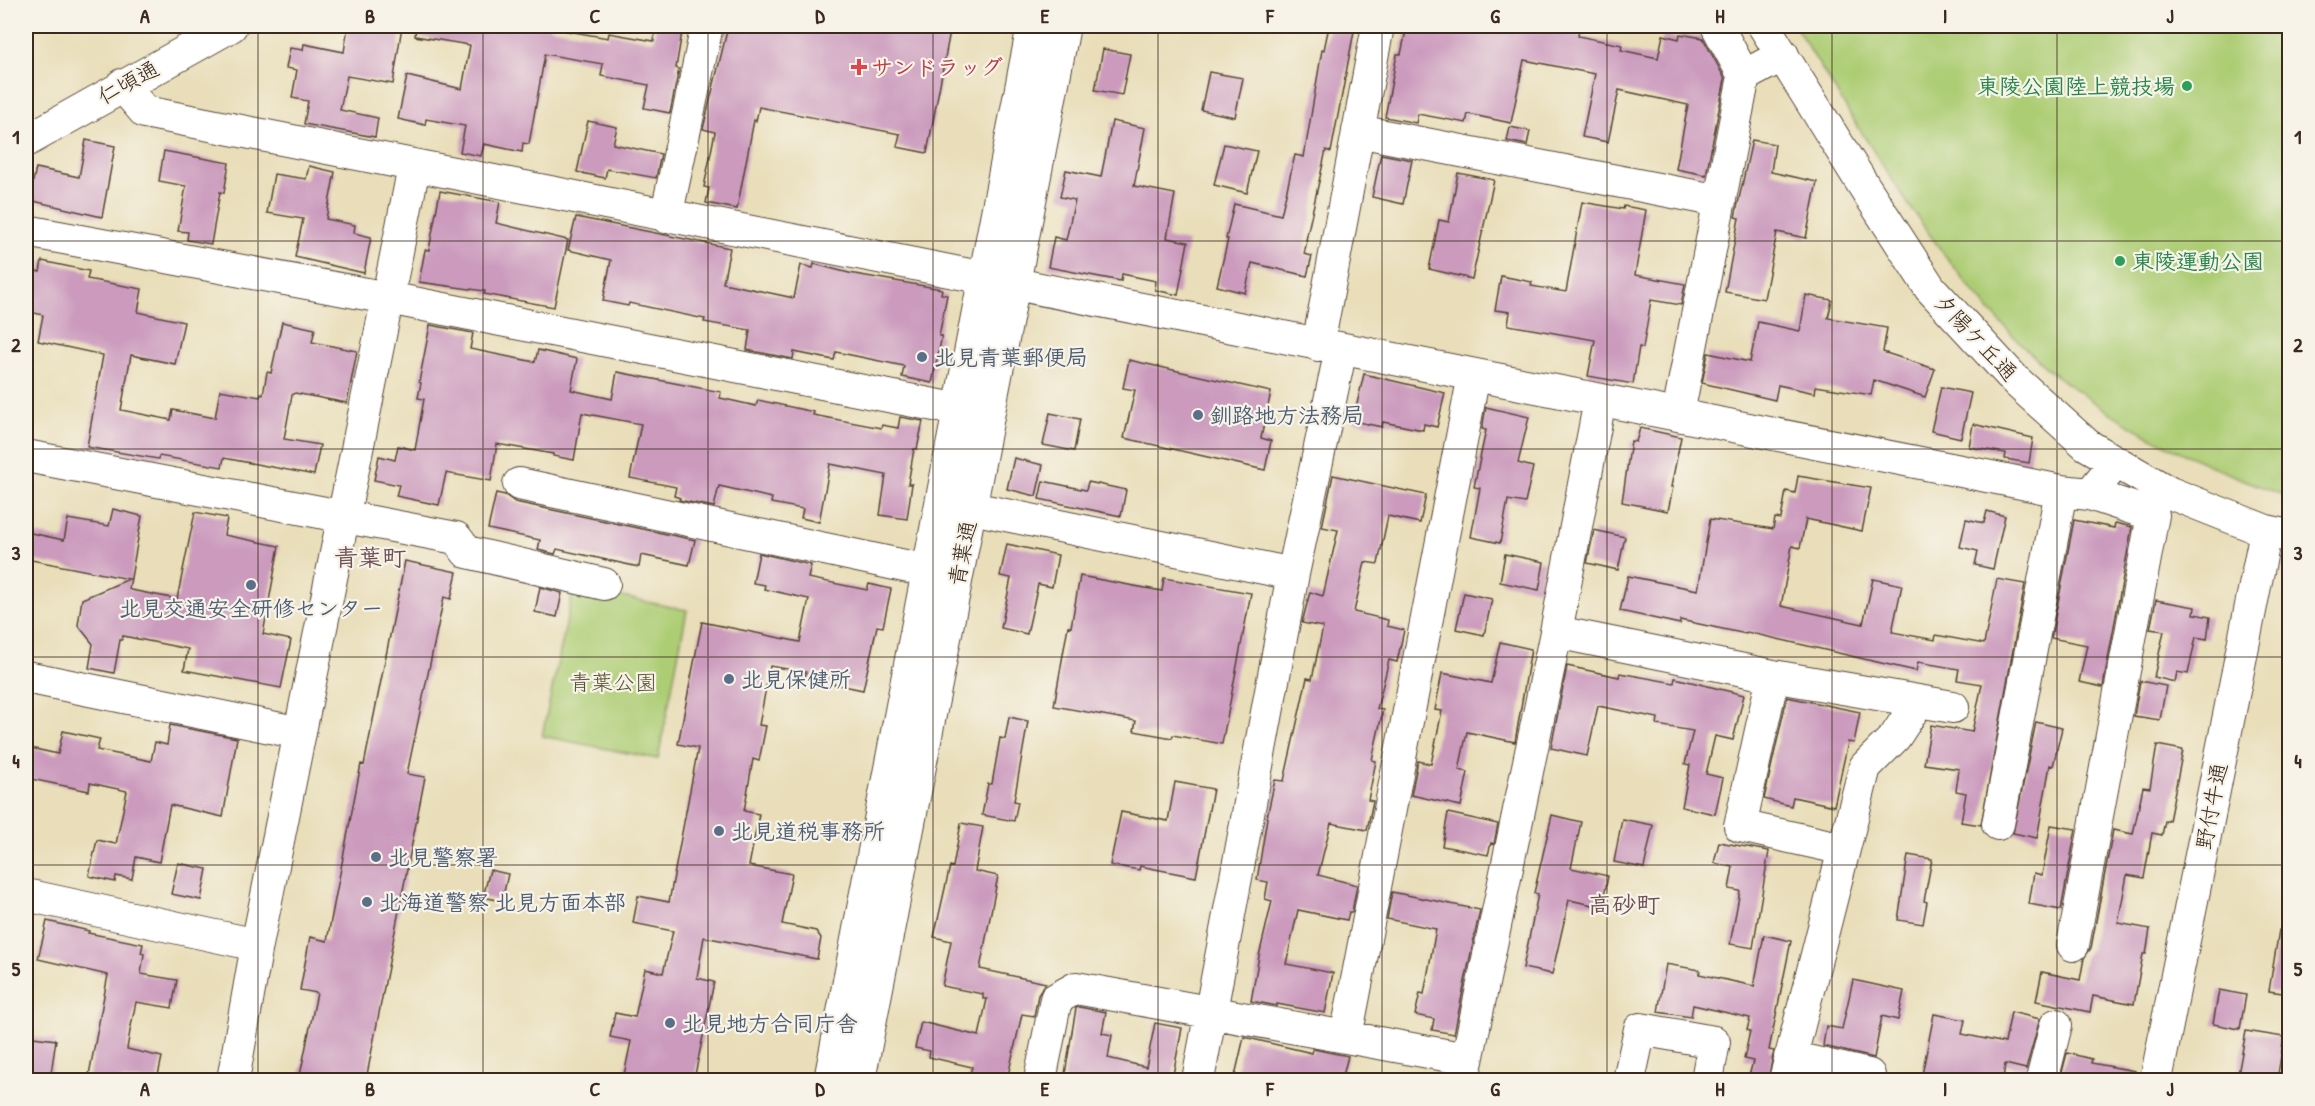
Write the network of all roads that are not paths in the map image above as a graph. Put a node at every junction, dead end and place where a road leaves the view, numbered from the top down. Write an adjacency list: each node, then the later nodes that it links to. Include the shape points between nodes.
1 (231, 26): 10 (street, 仁頃通)
2 (707, 26): 15 (street)
3 (1033, 26): 17 (street, 青葉通)
4 (1064, 26): 17 (street, 青葉通)
5 (1378, 26): 11 (street)
6 (1717, 26): 9 (street)
7 (1764, 26): 8 (street, 夕陽ケ丘通)
8 (1783, 55): 9 (street); 25 (street, 夕陽ケ丘通, via 1930,288 2017,382 2086,445)
9 (1744, 76): 14 (street)
10 (122, 85): 12 (street, 仁頃通); 13 (street, via 145,112)
11 (1358, 131): 14 (street); 19 (street)
12 (26, 141)
13 (414, 167): 15 (street); 18 (street)
14 (1720, 201): 23 (street)
15 (666, 217): 17 (street)
16 (26, 231): 18 (street)
17 (999, 283): 19 (street); 22 (street, 青葉通); 28 (street, 青葉通)
18 (388, 298): 22 (street); 29 (street)
19 (1329, 347): 20 (street); 32 (street)
20 (1474, 375): 21 (street); 47 (street)
21 (1600, 400): 23 (street); 34 (street)
22 (960, 410): 28 (street, 青葉通)
23 (1678, 414): 27 (street)
24 (26, 456): 29 (street)
25 (2116, 462): 27 (street); 30 (street, 夕陽ケ丘通, via 2170,493)
26 (519, 484): 31 (street)
27 (2075, 493): 40 (street); 44 (street, via 2153,515)
28 (956, 505): 31 (street, 青葉通); 32 (street); 52 (street, 青葉通)
29 (345, 517): 33 (street, via 456,538 467,552); 39 (street)
30 (2278, 534): 59 (street, 野付牛通)
31 (928, 571): 51 (street, 青葉通)
32 (1293, 574): 45 (street)
33 (604, 584)
34 (1556, 632): 35 (street); 49 (street)
35 (1773, 676): 37 (street); 41 (street, via 1740,826)
36 (26, 677): 39 (street)
37 (1918, 702): 38 (street); 41 (street, via 1895,737 1865,767)
38 (1953, 707)
39 (300, 733): 43 (street)
40 (1998, 824)
41 (1844, 849): 48 (street)
42 (26, 895): 43 (street)
43 (258, 945): 50 (street)
44 (2073, 945)
45 (1212, 1011): 47 (street); 53 (street, via 1076,988 1056,999); 54 (street)
46 (2056, 1025): 58 (street)
47 (1346, 1036): 49 (street)
48 (1788, 1069): 57 (street, via 1869,1075)
49 (1465, 1070)
50 (233, 1080)
51 (830, 1080)
52 (859, 1080)
53 (1040, 1080)
54 (1198, 1080)
55 (1629, 1080): 56 (street, via 1640,1029 1714,1042)
56 (1707, 1080)
57 (1868, 1080)
58 (2042, 1080)
59 (2156, 1080)

